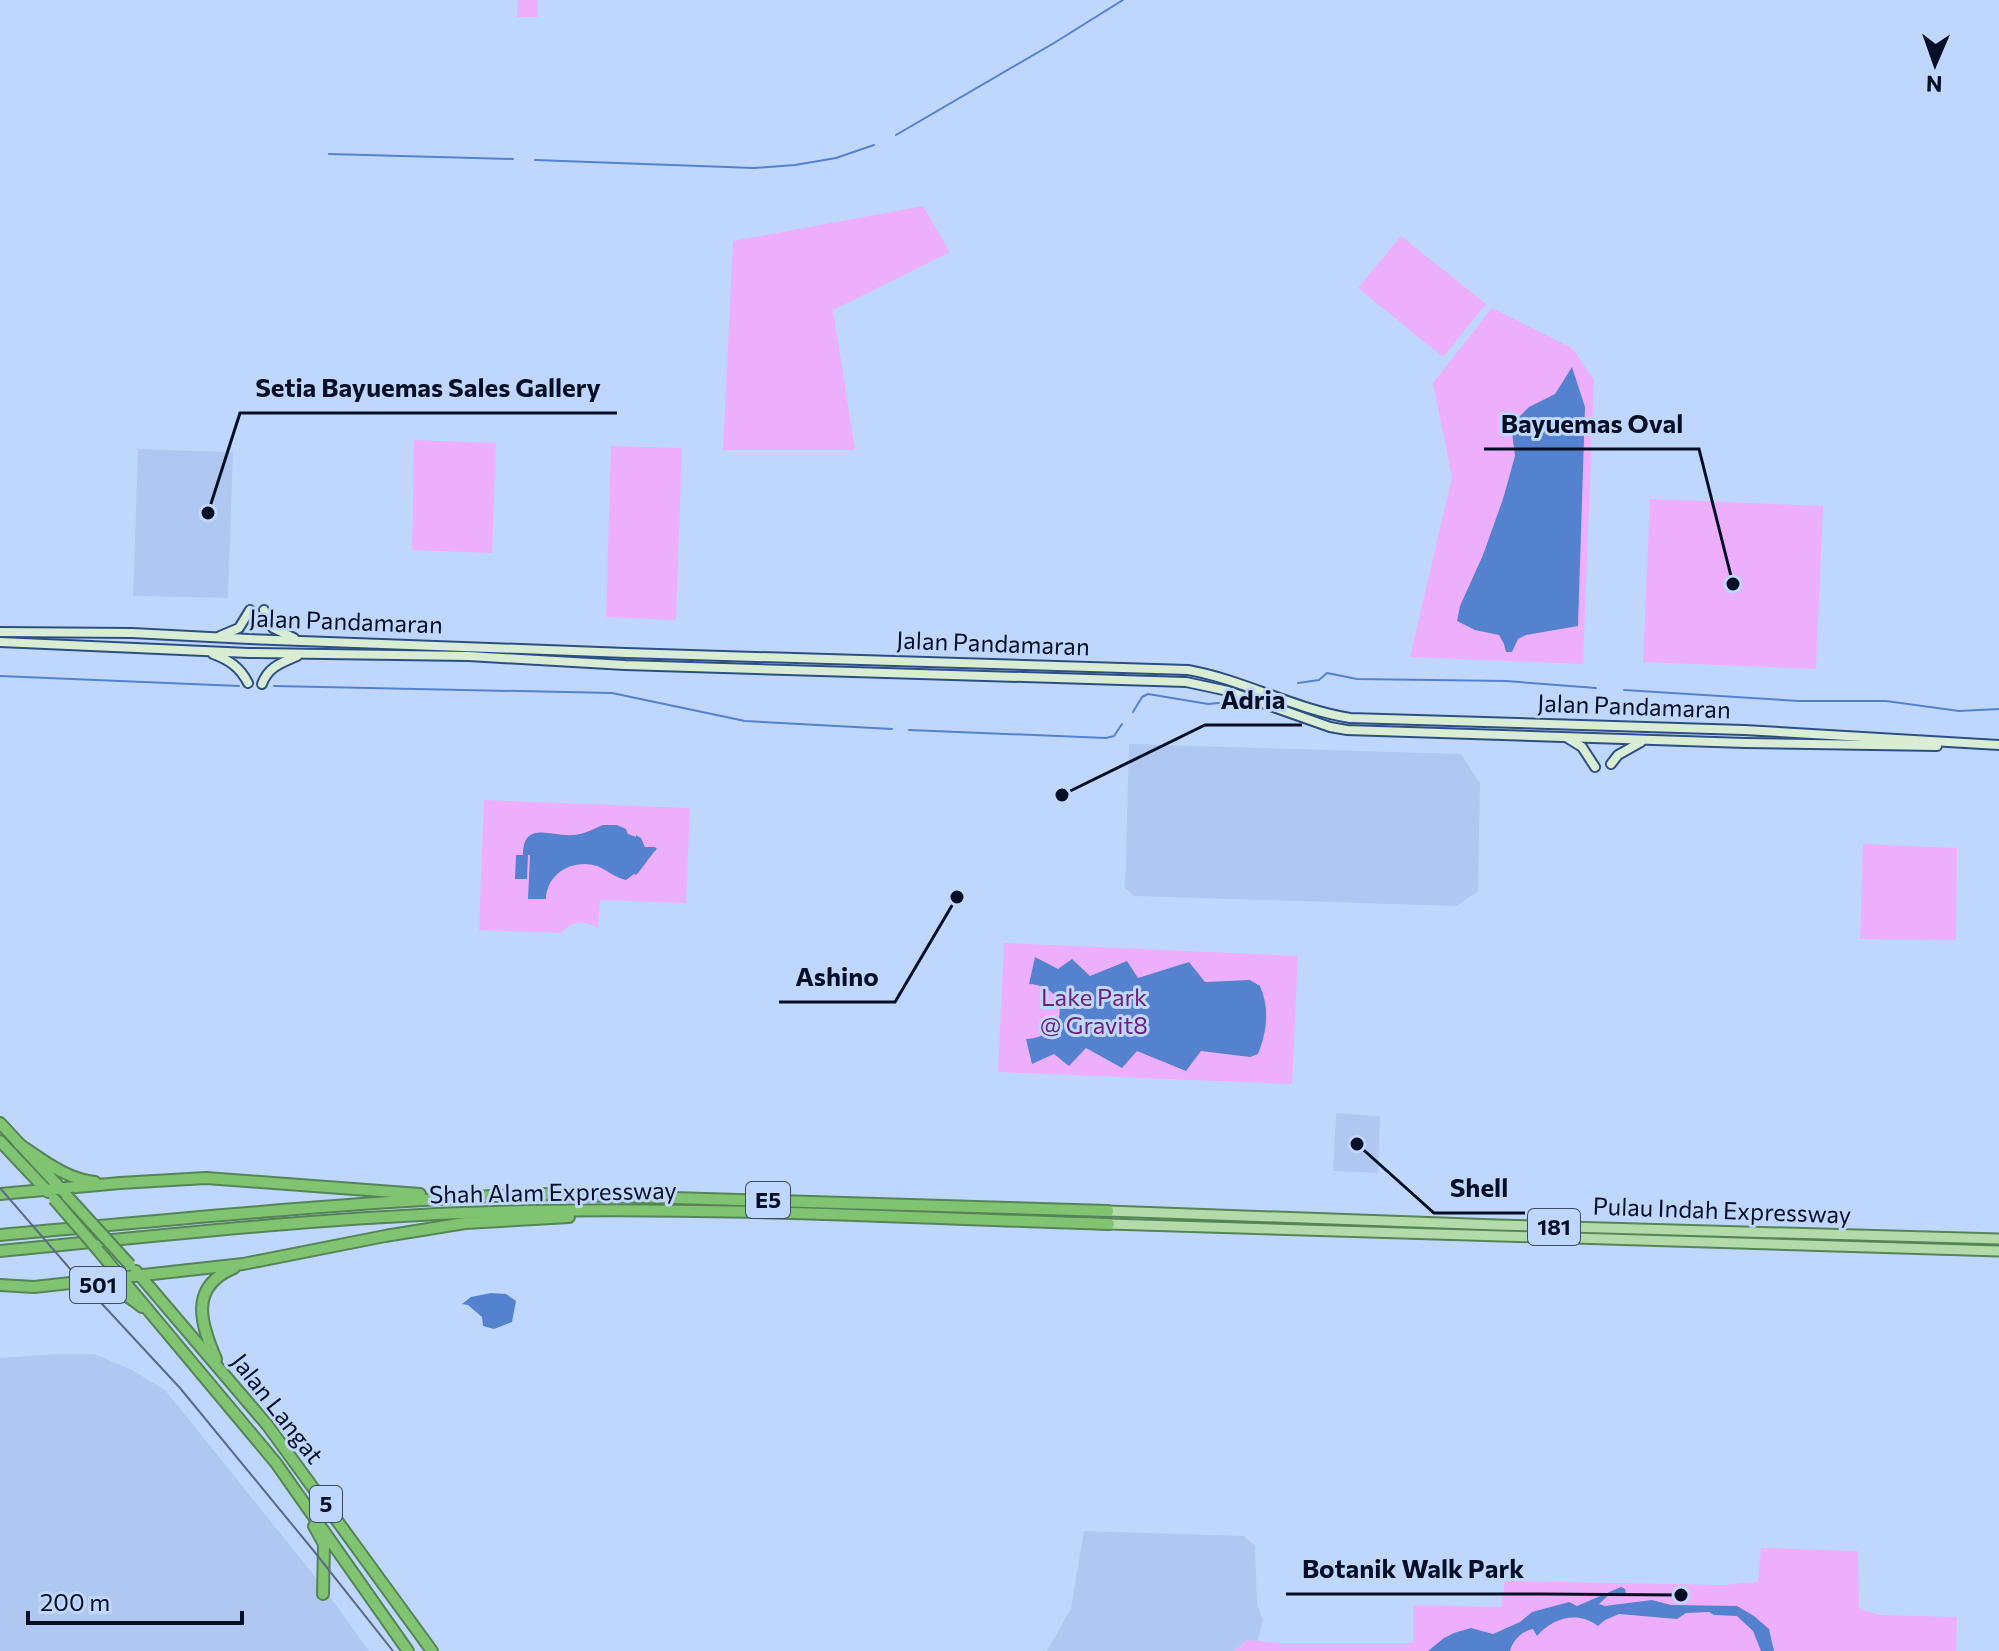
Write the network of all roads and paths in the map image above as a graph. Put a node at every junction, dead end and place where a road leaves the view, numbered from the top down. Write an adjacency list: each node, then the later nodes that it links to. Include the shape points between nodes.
1 (250, 610): 4 (main road, via 239,628)
2 (264, 610): 5 (main road, via 273,628)
3 (0, 632): 4 (main road, Jalan Pandamaran)
4 (211, 637): 5 (main road, Jalan Pandamaran)
5 (299, 640): 13 (main road, Jalan Pandamaran, via 1188,670 1350,718 1744,730)
6 (0, 642): 7 (main road, Jalan Pandamaran)
7 (204, 651): 8 (main road, Jalan Pandamaran); 9 (main road, via 228,660)
8 (301, 654): 10 (main road, via 271,669); 11 (main road, Jalan Pandamaran, via 1186,682 1347,730)
9 (248, 683)
10 (262, 684)
11 (1565, 737): 12 (main road, Jalan Pandamaran); 16 (main road, via 1582,747)
12 (1646, 739): 13 (main road, Jalan Pandamaran); 15 (main road)
13 (1978, 744): 14 (main road, Jalan Pandamaran)
14 (1999, 745)
15 (1611, 764)
16 (1595, 767)
17 (0, 1123): 19 (highway, 5)
18 (0, 1141): 23 (highway, 5)
19 (19, 1144): 20 (highway, via 74,1178); 21 (highway, 5)
20 (120, 1183): 21 (highway); 24 (highway, via 206,1178)
21 (64, 1192): 23 (highway); 34 (highway, 5, bridge)
22 (0, 1194): 23 (highway)
23 (50, 1195): 33 (highway, 5, bridge)
24 (462, 1197): 26 (highway, Shah Alam Expressway / E5, via 557,1194); 28 (highway, Shah Alam Expressway / E5)
25 (683, 1211): 27 (highway, Shah Alam Expressway / E5); 30 (highway, Shah Alam Expressway / E5, via 406,1215); 32 (highway, via 465,1223)
26 (1108, 1211): 29 (main road, Pulau Indah Expressway / 181)
27 (1109, 1224): 31 (main road, Pulau Indah Expressway / 181)
28 (0, 1235)
29 (1999, 1239)
30 (0, 1251)
31 (1999, 1251)
32 (243, 1264): 34 (highway); 38 (highway, via 209,1286 202,1304 201,1318)
33 (119, 1274): 34 (highway); 36 (highway); 37 (highway, Jalan Langat / 5)
34 (139, 1275): 38 (highway, Jalan Langat / 5)
35 (0, 1285): 36 (highway)
36 (34, 1287): 37 (highway, 501, via 95,1285 118,1291)
37 (153, 1315): 39 (highway, Jalan Langat / 5)
38 (219, 1368): 41 (highway, Jalan Langat / 5, via 268,1426)
39 (295, 1489): 40 (highway, via 324,1544); 42 (highway, Jalan Langat / 5)
40 (323, 1594)
41 (431, 1649)
42 (408, 1651)

